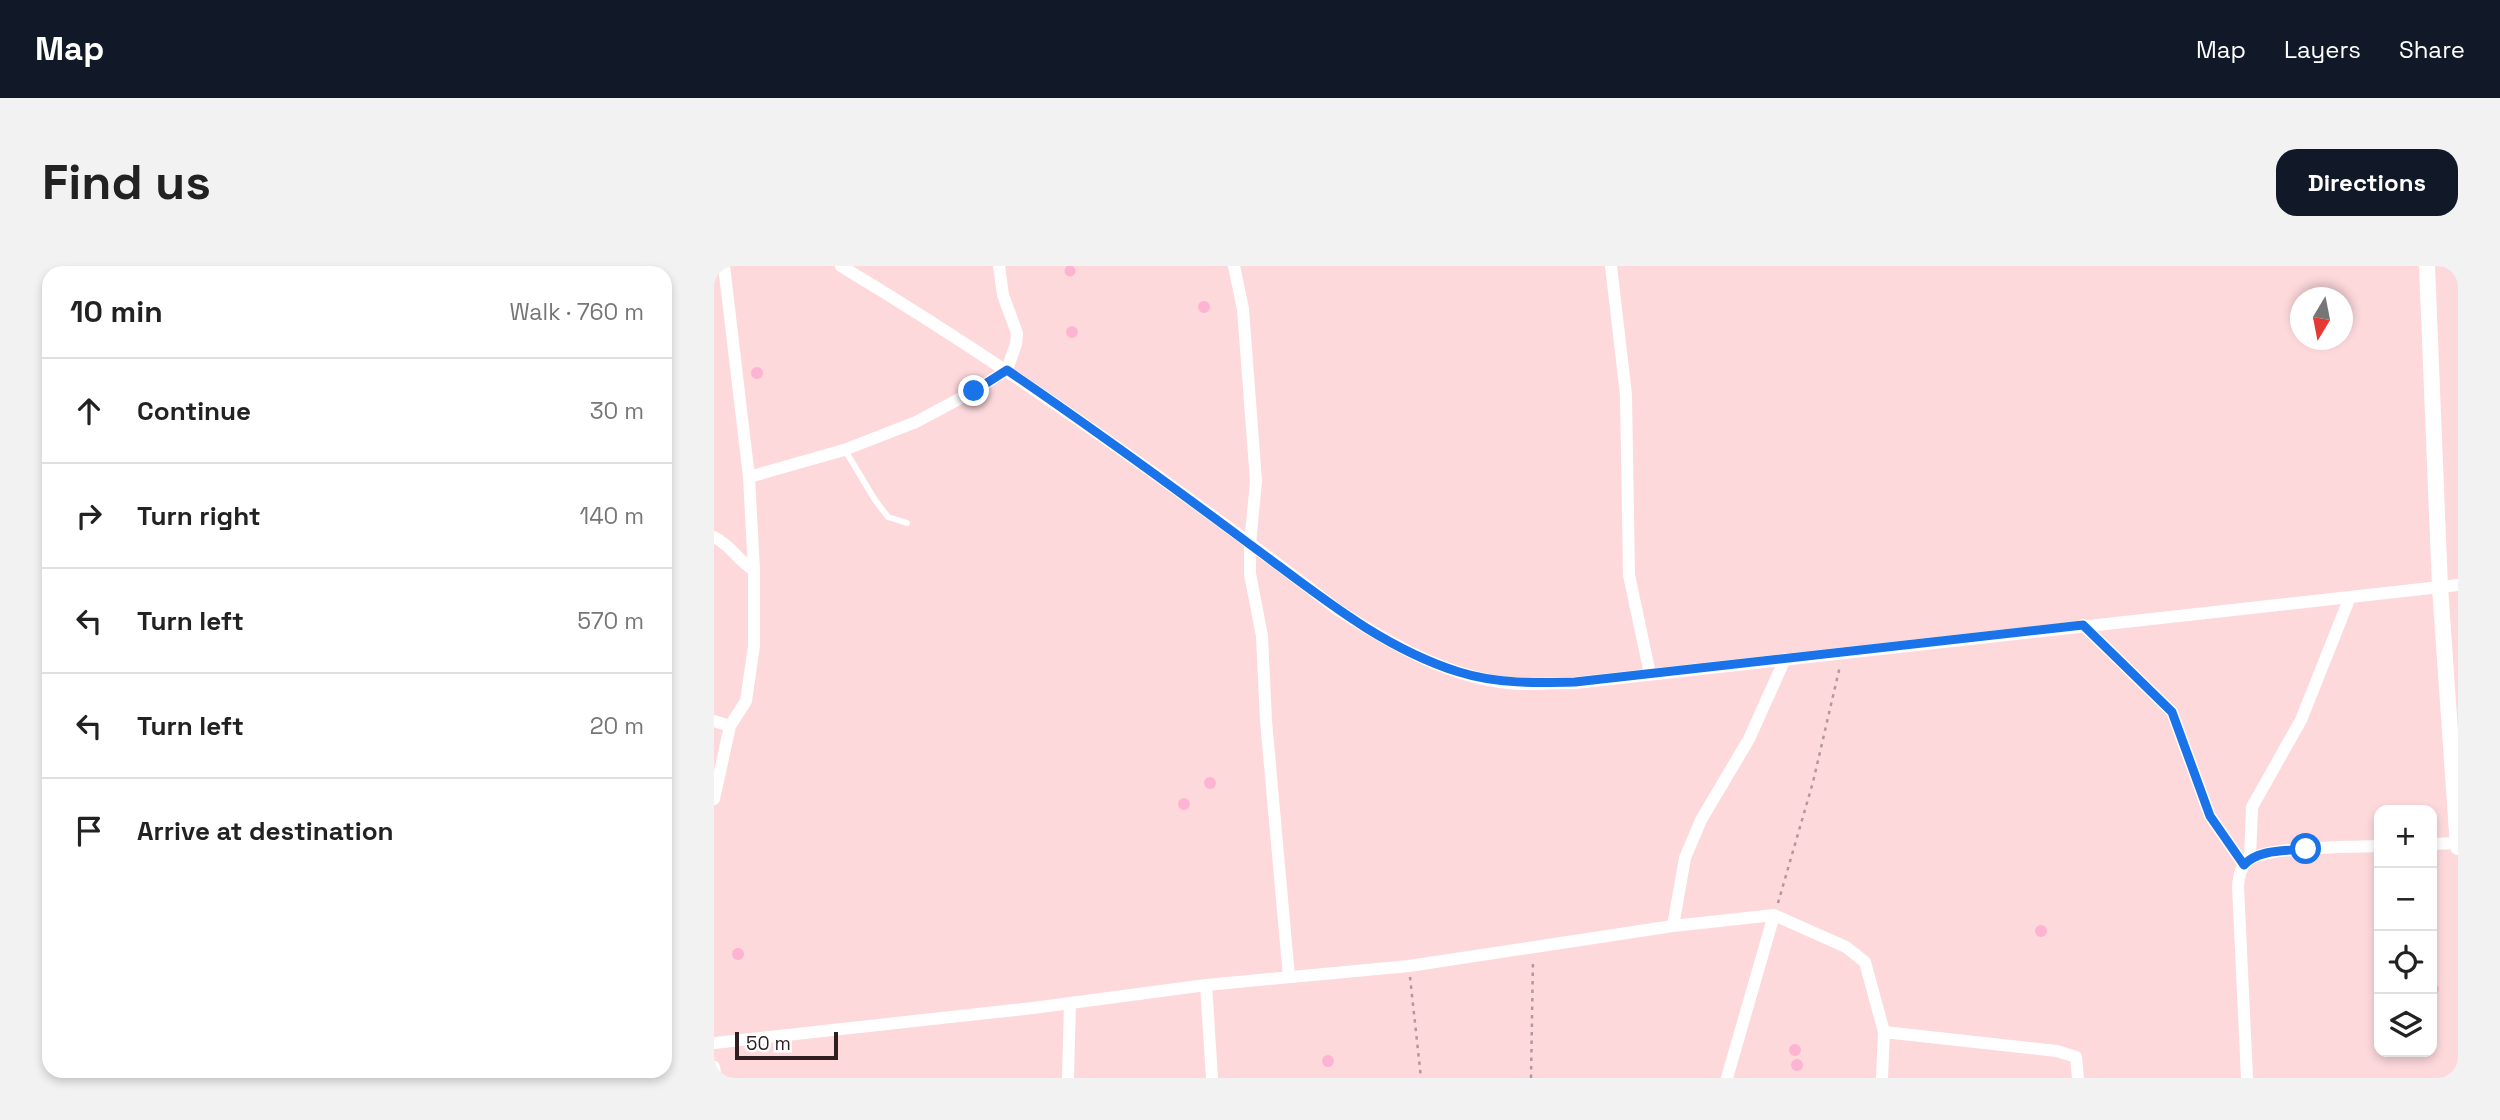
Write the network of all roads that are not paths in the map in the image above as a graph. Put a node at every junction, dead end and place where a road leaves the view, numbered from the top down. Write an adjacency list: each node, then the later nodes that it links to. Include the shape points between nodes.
1 (724, 266): 9 (street)
2 (841, 266): 7 (street)
3 (999, 266): 7 (street, via 1003,295 1017,333)
4 (1234, 266): 12 (street, via 1243,309 1256,481)
5 (1611, 266): 19 (street, via 1626,395 1629,575)
6 (2427, 266): 15 (street)
7 (1007, 370): 8 (street, via 916,422); 12 (street)
8 (844, 450): 9 (street); 10 (lane, via 888,517)
9 (749, 477): 13 (street)
10 (907, 523)
11 (714, 537): 13 (street)
12 (1250, 544): 19 (street, via 1366,628 1409,653 1461,673 1519,684); 29 (street, via 1250,574 1262,636)
13 (754, 570): 21 (street, via 750,686)
14 (2458, 585): 15 (street)
15 (2440, 587): 16 (street); 24 (street)
16 (2350, 597): 17 (street); 26 (street, via 2301,720 2252,807)
17 (2083, 625): 18 (street); 26 (street, via 2172,712 2210,816)
18 (1786, 659): 19 (street); 28 (street, via 1749,739 1701,820 1685,858)
19 (1650, 674)
20 (714, 721): 21 (street)
21 (730, 726): 22 (street)
22 (714, 799)
23 (2437, 844): 24 (street)
24 (2458, 845)
25 (2374, 846): 26 (street, via 2262,854)
26 (2247, 862): 41 (street, via 2238,886)
27 (1774, 915): 28 (street); 32 (street, via 1846,947 1864,962); 38 (street)
28 (1673, 926): 29 (street, via 1409,966)
29 (1289, 977): 30 (street)
30 (1206, 985): 31 (street); 37 (street)
31 (1070, 1003): 33 (street); 36 (street)
32 (1884, 1032): 39 (street); 40 (street, via 2057,1051 2076,1057)
33 (714, 1043)
34 (714, 1067): 35 (street)
35 (716, 1078)
36 (1068, 1078)
37 (1212, 1078)
38 (1727, 1078)
39 (1882, 1078)
40 (2078, 1078)
41 (2247, 1078)

